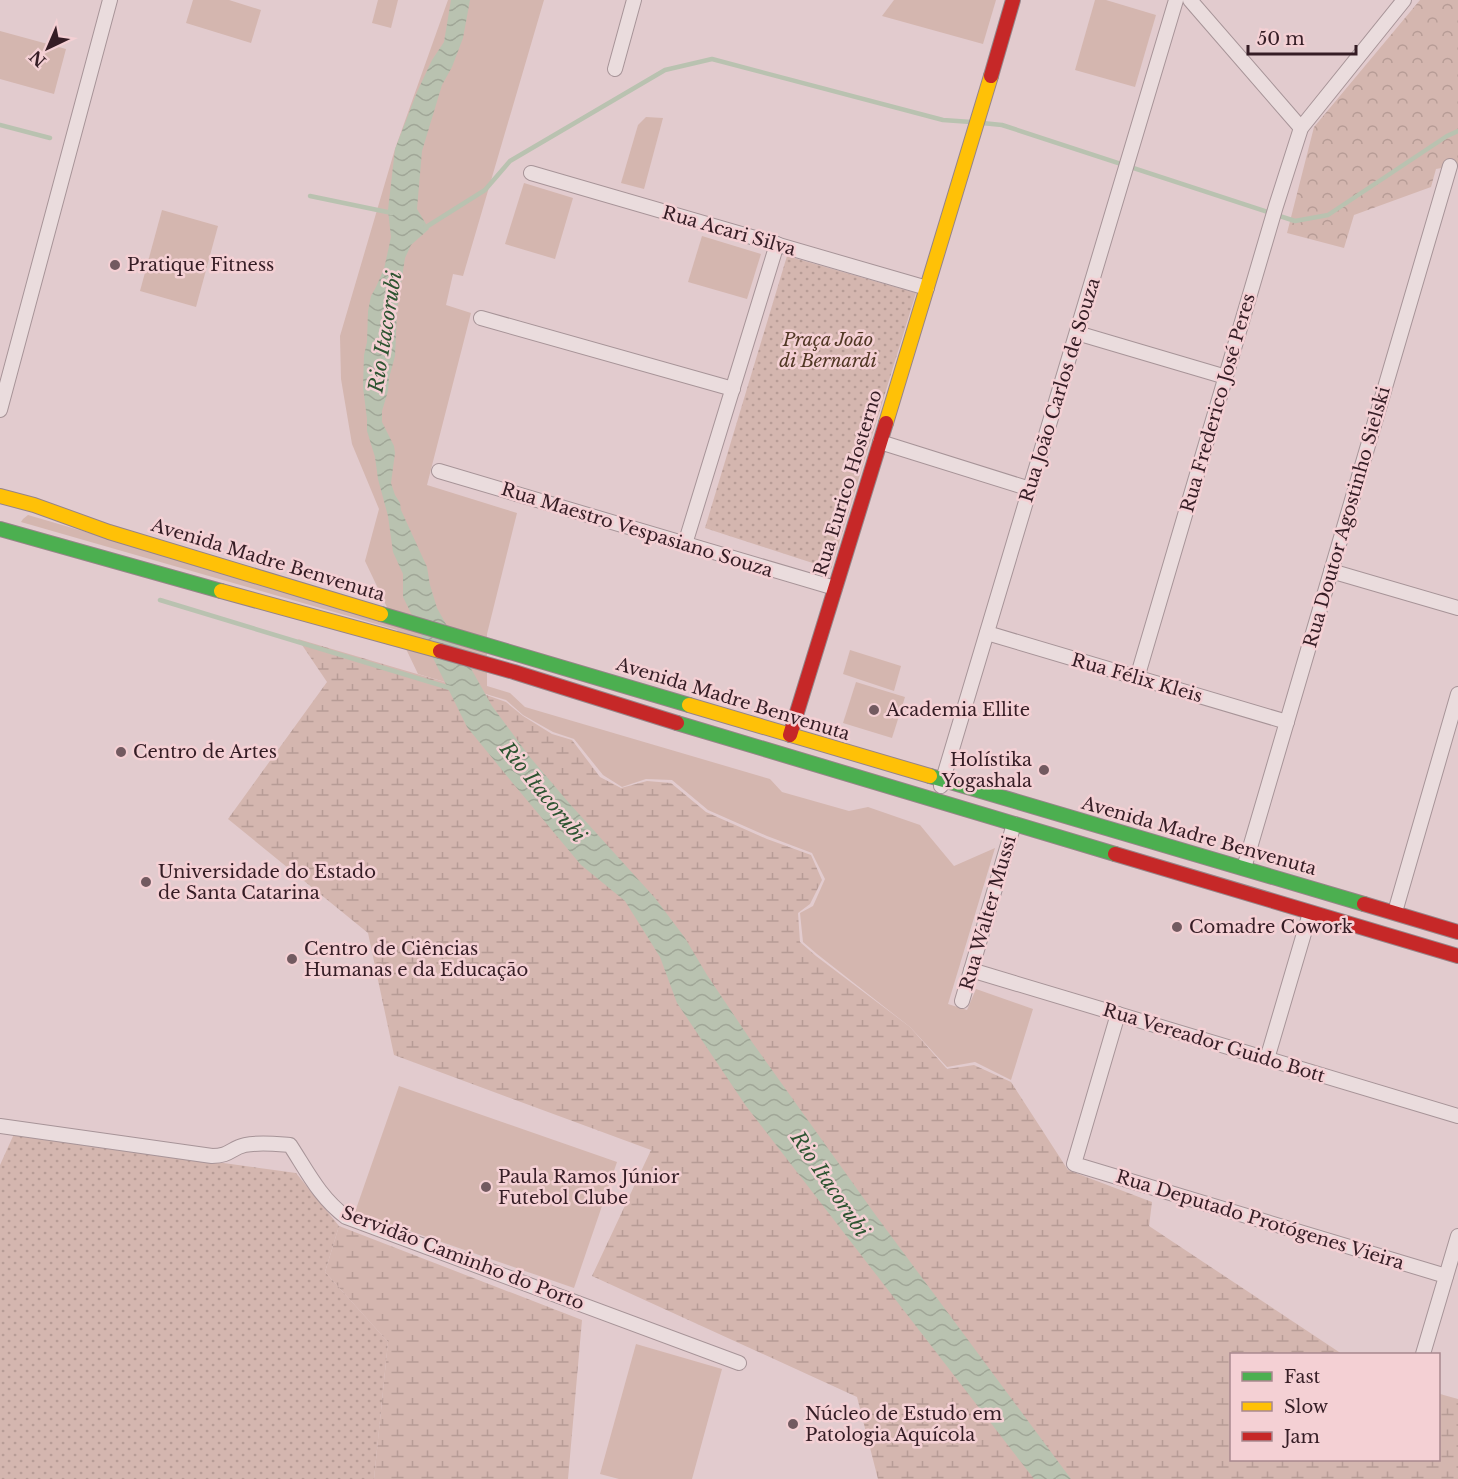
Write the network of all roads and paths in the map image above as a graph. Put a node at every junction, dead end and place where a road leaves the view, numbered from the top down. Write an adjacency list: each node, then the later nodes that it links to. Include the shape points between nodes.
1 (110, 0): 17 (street)
2 (634, 0): 7 (street)
3 (1013, 0): 12 (main road, Rua Eurico Hosterno)
4 (1176, 0): 14 (street, Rua João Carlos de Souza)
5 (1190, 0): 8 (street)
6 (1404, 0): 8 (street)
7 (615, 69)
8 (1301, 128): 15 (street, Rua Frederico José Peres)
9 (1450, 166): 24 (street, Rua Doutor Agostinho Sielski)
10 (531, 173): 11 (street, Rua Acari Silva)
11 (777, 244): 12 (street, Rua Acari Silva); 16 (street)
12 (927, 288): 18 (main road, Rua Eurico Hosterno)
13 (481, 318): 16 (street)
14 (1077, 333): 15 (street); 20 (street, Rua João Carlos de Souza)
15 (1226, 377): 28 (street, Rua Frederico José Peres)
16 (733, 389): 23 (street)
17 (0, 410)
18 (880, 442): 20 (street); 25 (main road, Rua Eurico Hosterno)
19 (439, 471): 23 (street, Rua Maestro Vespasiano Souza)
20 (1030, 489): 27 (street, Rua João Carlos de Souza)
21 (0, 496): 22 (main road, Avenida Madre Benvenuta)
22 (18, 520): 31 (main road, Avenida Madre Benvenuta, via 109,532); 32 (main road, Avenida Madre Benvenuta)
23 (686, 544): 25 (street, Rua Maestro Vespasiano Souza)
24 (1332, 571): 26 (street); 30 (street, Rua Doutor Agostinho Sielski)
25 (835, 588): 31 (main road, Rua Eurico Hosterno)
26 (1458, 608)
27 (987, 633): 28 (street, Rua Félix Kleis); 33 (street, Rua João Carlos de Souza)
28 (1137, 678): 30 (street, Rua Félix Kleis)
29 (1458, 694): 37 (street)
30 (1287, 722): 36 (street, Rua Doutor Agostinho Sielski)
31 (790, 735): 32 (main road, Rua Eurico Hosterno); 33 (main road, Avenida Madre Benvenuta)
32 (782, 755): 34 (main road, Avenida Madre Benvenuta)
33 (943, 780): 34 (street, Rua João Carlos de Souza); 36 (main road, Avenida Madre Benvenuta)
34 (937, 801): 35 (main road, Avenida Madre Benvenuta)
35 (1014, 824): 38 (main road, Avenida Madre Benvenuta); 41 (street, Rua Walter Mussi)
36 (1244, 868): 37 (main road, Avenida Madre Benvenuta)
37 (1395, 912): 39 (main road, Avenida Madre Benvenuta)
38 (1310, 913): 40 (main road, Avenida Madre Benvenuta); 44 (street)
39 (1458, 932)
40 (1458, 956)
41 (971, 970): 42 (street, Rua Walter Mussi); 43 (street, Rua Vereador Guido Bott)
42 (962, 1001)
43 (1118, 1014): 44 (street, Rua Vereador Guido Bott); 48 (street, Rua Deputado Protógenes Vieira, via 1074,1164)
44 (1267, 1059): 45 (street, Rua Vereador Guido Bott)
45 (1458, 1116)
46 (0, 1126): 50 (street, Servidão Caminho do Porto, via 212,1156 226,1155 254,1143 290,1144 323,1196 346,1217)
47 (1458, 1236): 48 (street)
48 (1446, 1276): 49 (street)
49 (1423, 1353)
50 (739, 1363)

